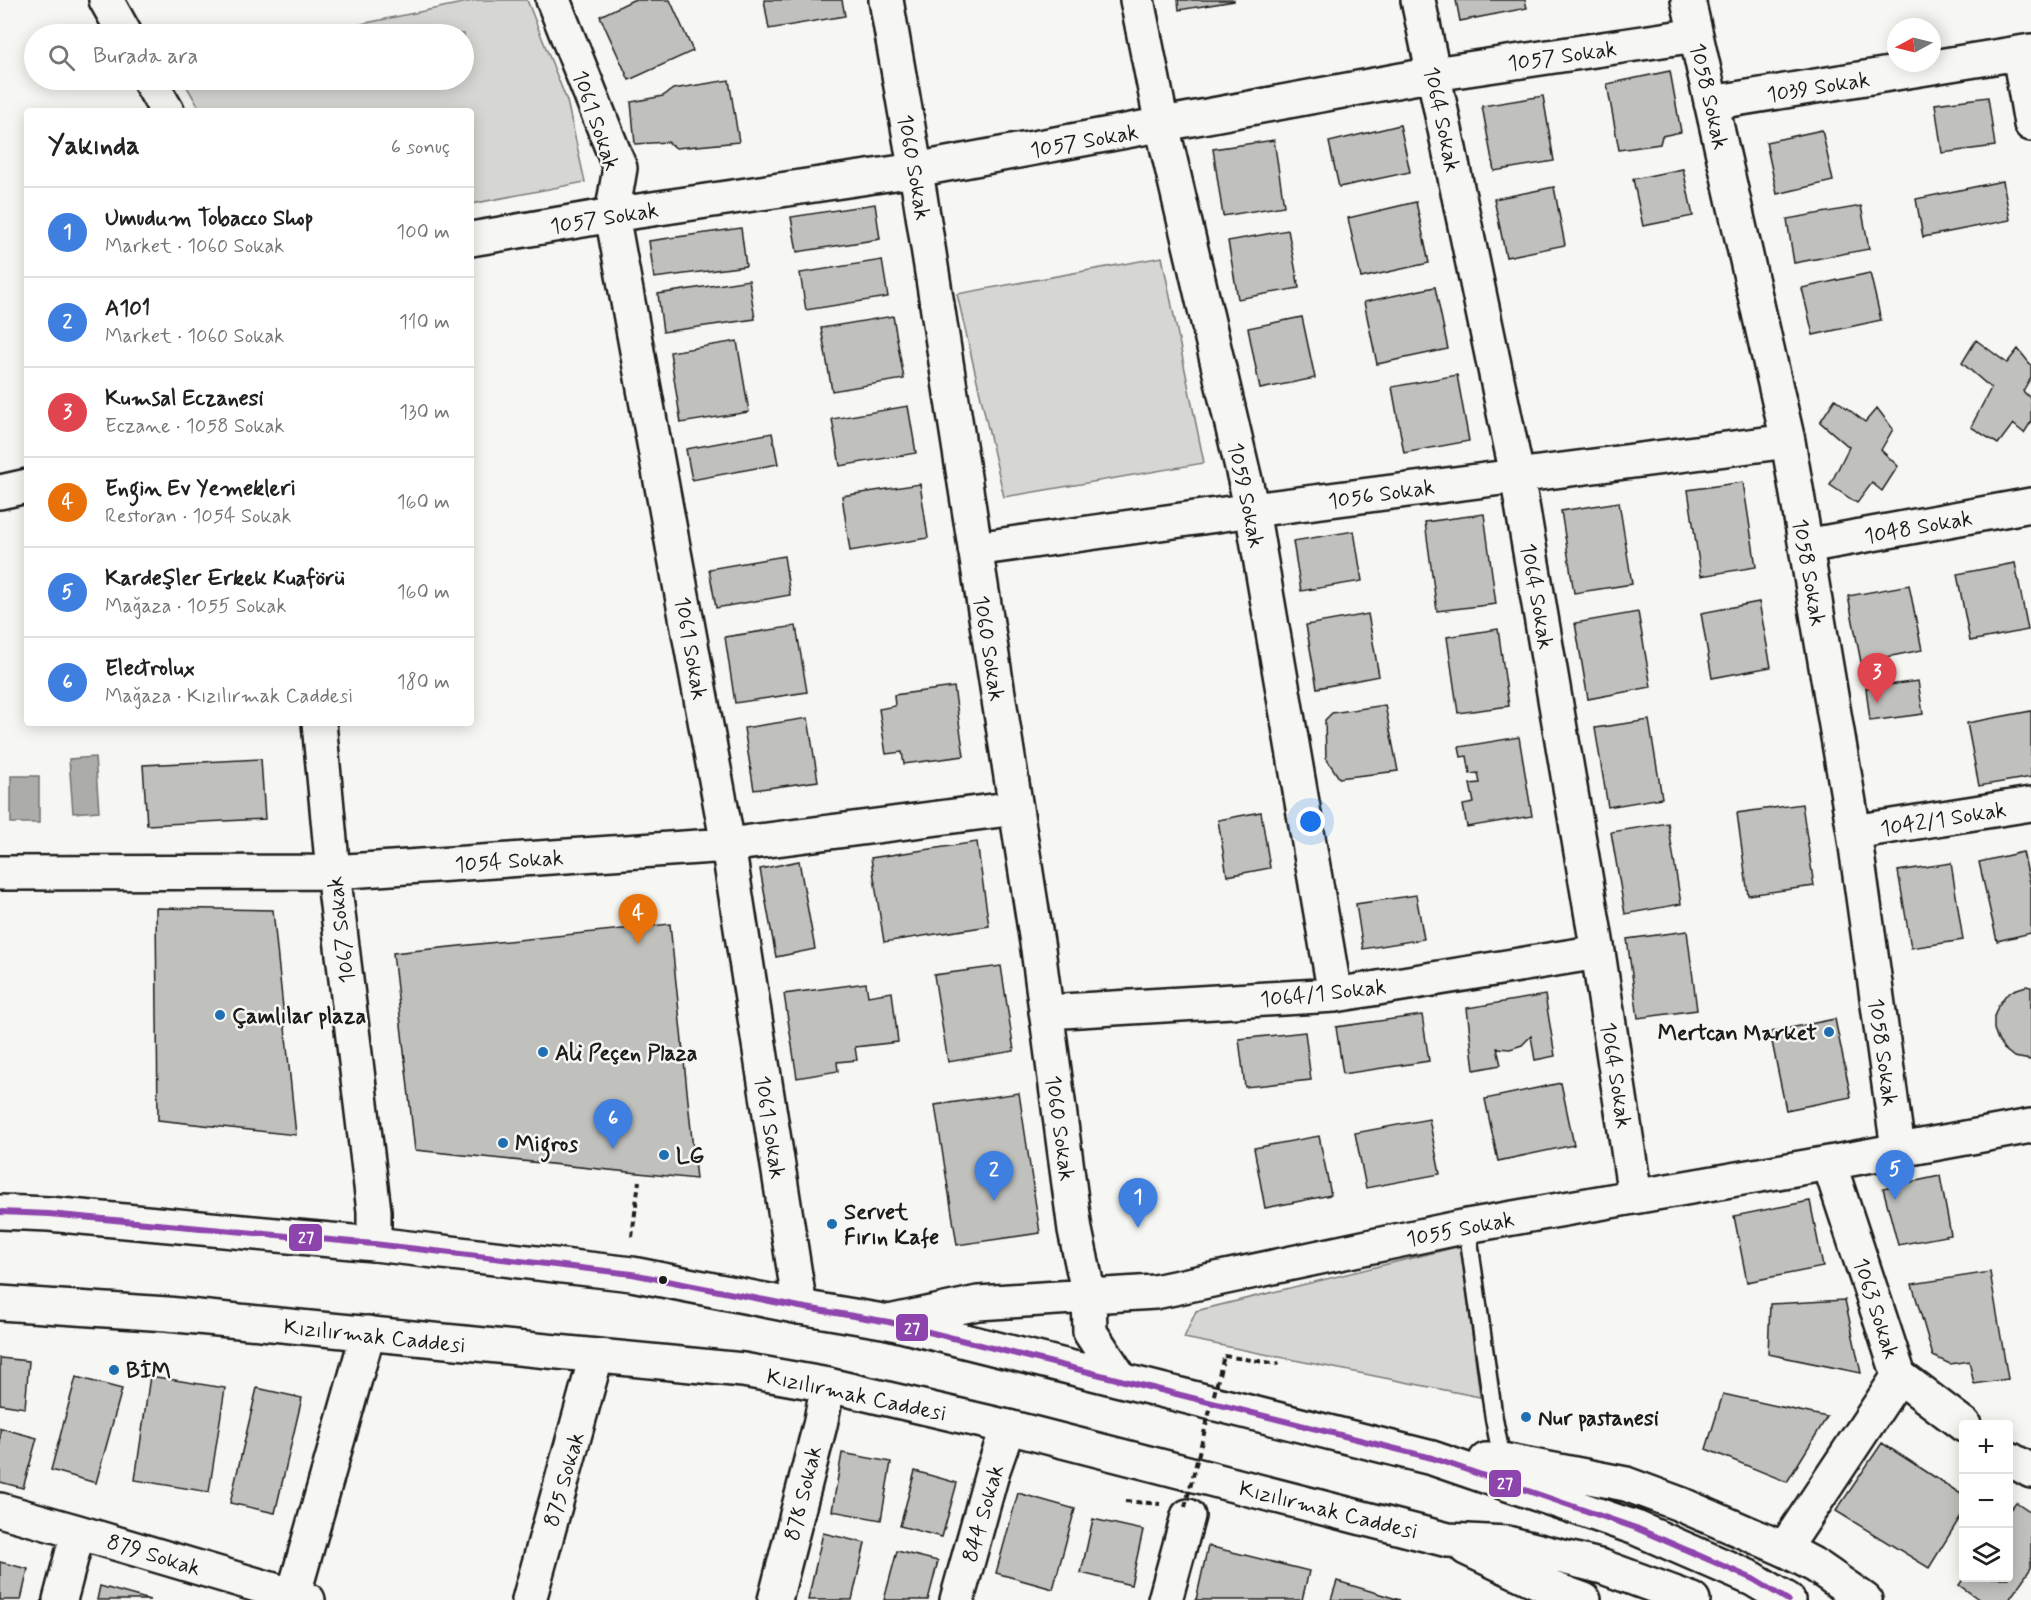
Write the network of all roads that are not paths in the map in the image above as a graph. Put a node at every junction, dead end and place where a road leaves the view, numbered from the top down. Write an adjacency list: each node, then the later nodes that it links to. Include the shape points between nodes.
1 (106, 0): 7 (street)
2 (553, 0): 17 (street, 1061 Sokak, via 620,168)
3 (886, 0): 16 (street, 1060 Sokak)
4 (1137, 0): 15 (street, 1059 Sokak)
5 (1418, 0): 10 (street, 1064 Sokak)
6 (1688, 0): 8 (street, 1058 Sokak)
7 (119, 24)
8 (1696, 35): 10 (street, 1057 Sokak); 12 (street, 1058 Sokak)
9 (2025, 52): 12 (street, 1039 Sokak); 14 (street)
10 (1434, 74): 15 (street, 1057 Sokak); 20 (street, 1064 Sokak)
11 (155, 90): 13 (street)
12 (1711, 103): 19 (street, 1058 Sokak)
13 (165, 108)
14 (2031, 124)
15 (1162, 125): 16 (street, 1057 Sokak); 24 (street, 1059 Sokak)
16 (915, 170): 17 (street, 1057 Sokak); 26 (street, 1060 Sokak)
17 (612, 215): 18 (street, 1057 Sokak); 31 (street, 1061 Sokak)
18 (474, 238)
19 (1788, 441): 20 (street, 1056 Sokak); 25 (street, 1058 Sokak)
20 (1517, 475): 24 (street, 1056 Sokak); 34 (street, 1064 Sokak)
21 (24, 487): 22 (street)
22 (0, 492)
23 (2031, 505): 25 (street, 1048 Sokak)
24 (1252, 510): 26 (street, 1056 Sokak); 35 (street, 1059 Sokak)
25 (1806, 546): 30 (street, 1058 Sokak)
26 (975, 549): 29 (street, 1060 Sokak)
27 (319, 726): 32 (street, 1067 Sokak)
28 (2031, 804): 30 (street, 1042/1 Sokak)
29 (1016, 808): 31 (street, 1054 Sokak); 36 (street, 1060 Sokak)
30 (1854, 832): 38 (street, 1058 Sokak)
31 (728, 845): 32 (street, 1054 Sokak); 46 (street, 1061 Sokak)
32 (333, 872): 33 (street, 1054 Sokak); 43 (street, 1067 Sokak, via 374,1211)
33 (0, 873)
34 (1598, 952): 35 (street, 1064/1 Sokak); 40 (street, 1064 Sokak)
35 (1335, 995): 36 (street, 1064/1 Sokak)
36 (1046, 1012): 44 (street, 1060 Sokak, via 1075,1230)
37 (2031, 1126): 38 (street, 1055 Sokak)
38 (1898, 1149): 39 (street, 1055 Sokak)
39 (1829, 1163): 40 (street, 1055 Sokak); 50 (street, 1063 Sokak)
40 (1635, 1196): 42 (street, 1055 Sokak)
41 (0, 1212): 43 (street)
42 (1467, 1226): 44 (street, 1055 Sokak, via 1155,1292); 56 (lane)
43 (374, 1244): 46 (street, via 632,1274)
44 (1089, 1296): 47 (street, 1055 Sokak, via 978,1303); 51 (street, 1060 Sokak, via 1090,1332)
45 (0, 1303): 48 (street, Kızılırmak Caddesi)
46 (800, 1307): 47 (street)
47 (890, 1322): 51 (street)
48 (368, 1333): 49 (street, Kızılırmak Caddesi); 65 (street)
49 (596, 1357): 52 (street, Kızılırmak Caddesi, via 743,1370); 67 (street, 875 Sokak)
50 (1899, 1376): 53 (street, 1063 Sokak); 63 (street)
51 (1121, 1379): 55 (street)
52 (828, 1385): 54 (street, Kızılırmak Caddesi); 68 (street, 878 Sokak)
53 (1959, 1421)
54 (1008, 1426): 62 (street, Kızılırmak Caddesi); 69 (street, 844 Sokak)
55 (1432, 1458): 56 (street); 73 (street, via 1635,1528 1753,1579)
56 (1502, 1460): 63 (street, via 1626,1485)
57 (2013, 1461): 58 (street)
58 (2031, 1471)
59 (1178, 1508): 70 (street)
60 (0, 1510): 61 (street, 879 Sokak)
61 (78, 1532): 65 (street, 879 Sokak); 66 (street)
62 (1448, 1540): 64 (street); 72 (street, Kızılırmak Caddesi, via 1507,1543 1603,1567)
63 (1784, 1549): 74 (street)
64 (1553, 1594): 71 (street)
65 (298, 1599)
66 (60, 1600)
67 (529, 1600)
68 (775, 1600)
69 (957, 1600)
70 (1165, 1600)
71 (1584, 1600)
72 (1693, 1600)
73 (1788, 1600)
74 (1865, 1600)

